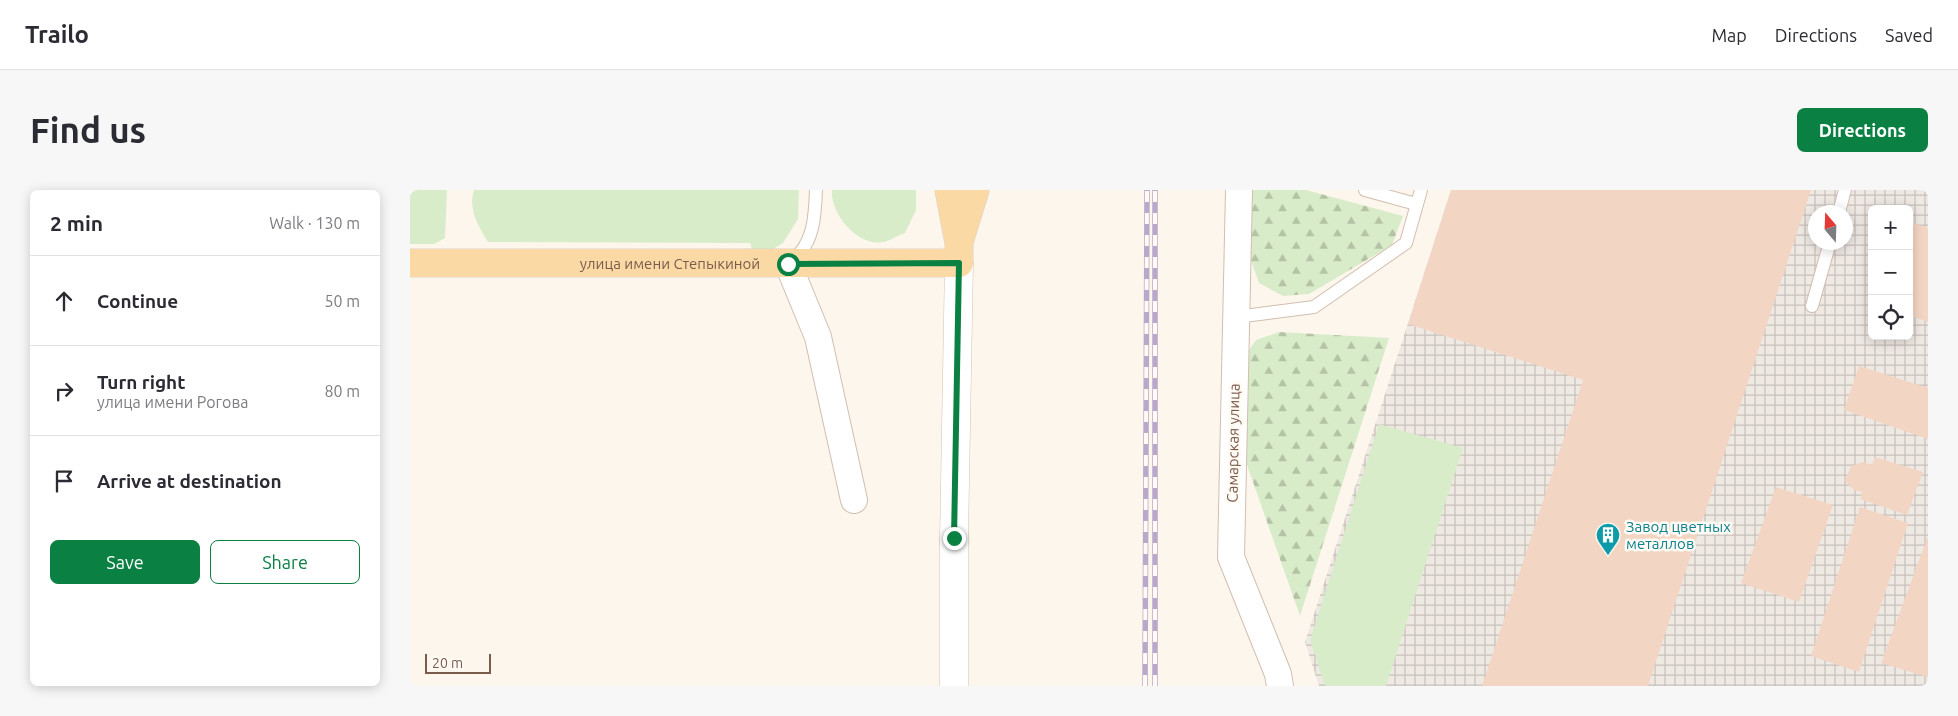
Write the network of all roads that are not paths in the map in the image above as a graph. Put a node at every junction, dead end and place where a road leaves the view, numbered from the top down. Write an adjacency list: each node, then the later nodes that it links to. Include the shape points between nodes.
1 (816, 190): 13 (lane, via 812,232 803,252)
2 (949, 190): 11 (main road)
3 (975, 190): 11 (main road)
4 (1239, 190): 15 (street, Самарская улица)
5 (1366, 190): 8 (lane)
6 (1421, 190): 8 (lane)
7 (1845, 190): 9 (lane)
8 (1416, 204): 15 (lane, via 1406,243 1314,307)
9 (1841, 205)
10 (1828, 250): 14 (lane)
11 (959, 253): 13 (main road, улица имени Степыкиной); 17 (main road)
12 (410, 263): 13 (main road, улица имени Степыкиной)
13 (788, 264): 16 (street, via 818,337)
14 (1812, 306)
15 (1236, 318): 18 (street, Самарская улица, via 1231,557)
16 (854, 500)
17 (954, 686)
18 (1280, 686)

